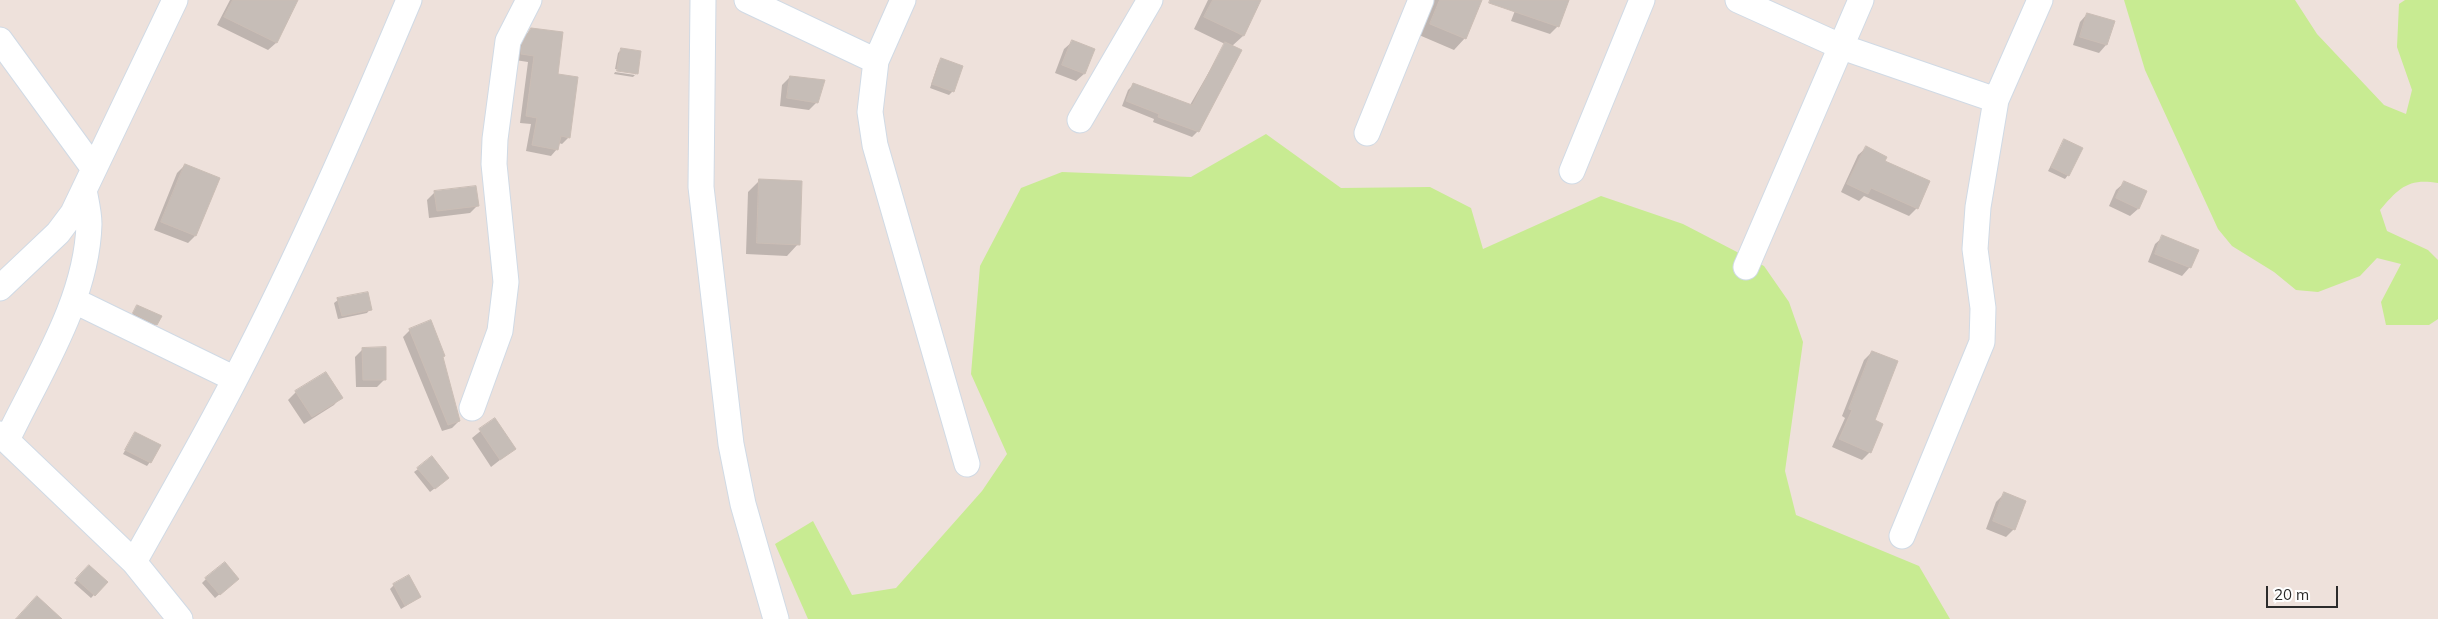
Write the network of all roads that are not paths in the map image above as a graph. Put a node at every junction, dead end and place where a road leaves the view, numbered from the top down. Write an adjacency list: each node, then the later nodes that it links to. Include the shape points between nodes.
1 (175, 0): 20 (street)
2 (409, 0): 24 (street, via 316,212)
3 (529, 0): 25 (street, via 508,41 495,139 494,164 506,282 500,331)
4 (703, 0): 31 (street, via 701,188 731,444 743,504)
5 (747, 0): 15 (street)
6 (903, 0): 15 (street)
7 (1150, 0): 17 (street)
8 (1421, 0): 18 (street)
9 (1642, 0): 19 (street)
10 (1738, 0): 14 (street)
11 (1861, 0): 14 (street)
12 (2040, 0): 16 (street)
13 (0, 40): 20 (street)
14 (1842, 47): 16 (street); 21 (street)
15 (876, 61): 27 (street, via 870,112 875,144)
16 (1996, 100): 28 (street, via 1978,206 1975,249 1984,308 1982,342)
17 (1080, 120)
18 (1367, 134)
19 (1572, 171)
20 (89, 179): 22 (street, via 73,213 58,234); 23 (street, via 89,223)
21 (1746, 267)
22 (0, 288)
23 (74, 301): 24 (street); 26 (street)
24 (236, 379): 29 (street)
25 (472, 408)
26 (3, 437): 29 (street)
27 (967, 464)
28 (1902, 536)
29 (134, 562): 30 (street)
30 (180, 619)
31 (776, 619)

